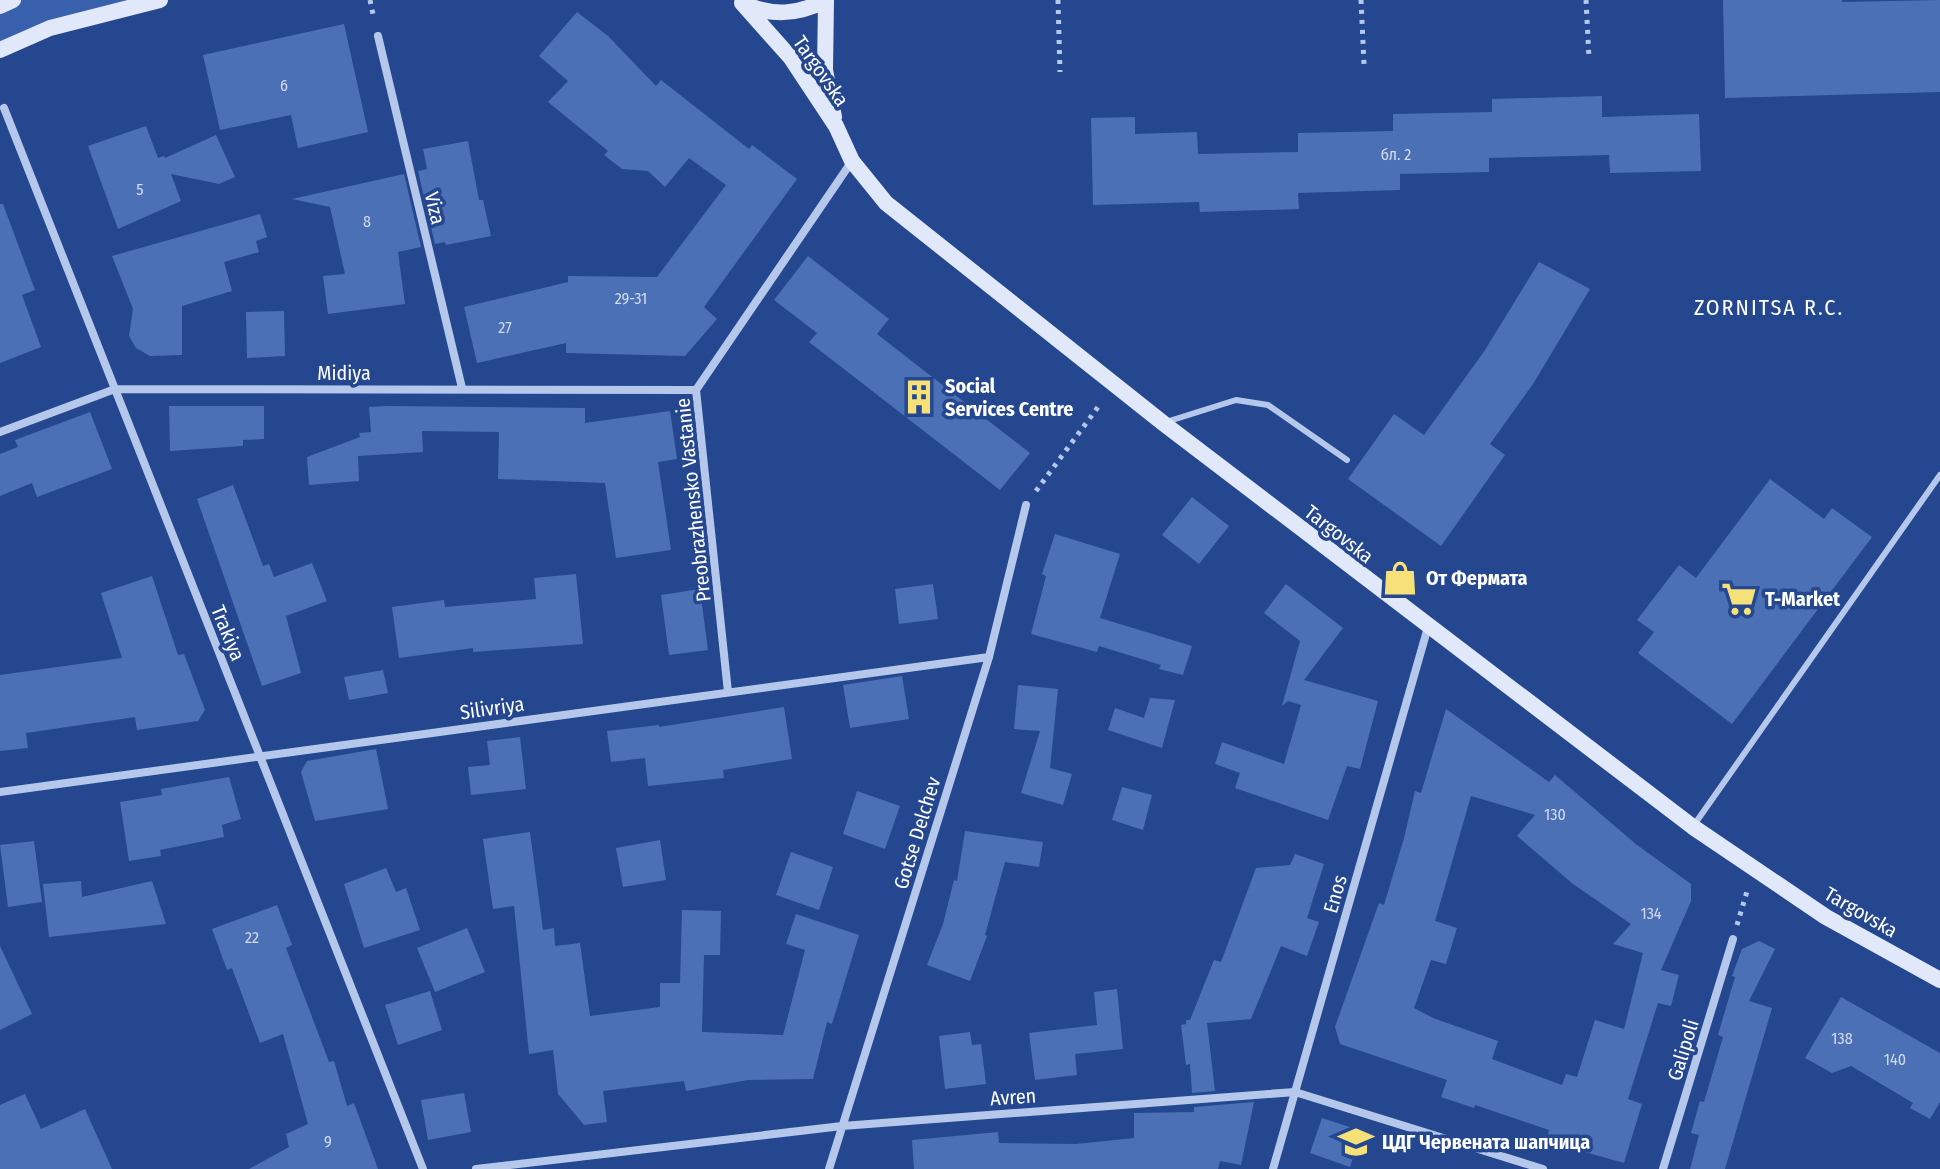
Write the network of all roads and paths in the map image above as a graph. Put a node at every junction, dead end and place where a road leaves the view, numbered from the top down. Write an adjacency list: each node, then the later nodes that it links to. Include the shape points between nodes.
1 (13, 0): 8 (street)
2 (160, 0): 10 (street, via 50,28)
3 (826, 0): 7 (street, via 784,14); 15 (street, Targovska, via 825,70)
4 (1058, 0): 13 (path)
5 (1361, 0): 12 (path)
6 (1586, 0): 11 (path)
7 (740, 1): 15 (street, Targovska, via 791,58)
8 (0, 6)
9 (378, 36): 18 (street, Viza)
10 (0, 50)
11 (1589, 58)
12 (1364, 64)
13 (1060, 72)
14 (4, 108): 19 (street, Trakiya)
15 (836, 126): 16 (street, Targovska)
16 (852, 161): 17 (street, Targovska, via 886,203); 20 (street, Preobrazhensko Vastanie)
17 (1115, 385): 21 (street, Targovska); 25 (path)
18 (462, 388): 19 (street, Midiya); 20 (street, Midiya)
19 (115, 389): 22 (street, Midiya); 29 (street, Trakiya)
20 (696, 390): 28 (street, Preobrazhensko Vastanie)
21 (1163, 423): 23 (lane, via 1236,400 1268,405); 26 (street, Targovska)
22 (0, 432)
23 (1347, 460)
24 (1940, 475): 31 (lane)
25 (1026, 505): 27 (street, Gotse Delchev)
26 (1428, 627): 31 (street, Targovska); 35 (street, Enos)
27 (989, 657): 28 (street, Silivriya); 36 (street, Gotse Delchev)
28 (728, 692): 29 (street, Silivriya)
29 (260, 756): 30 (street, Silivriya); 37 (street, Trakiya)
30 (0, 792)
31 (1693, 827): 32 (street, Targovska)
32 (1754, 868): 33 (path); 34 (street, Targovska, via 1826,917)
33 (1733, 939): 42 (street, Galipoli)
34 (1940, 980)
35 (1295, 1092): 36 (street, Avren); 40 (street, Enos); 41 (street, Avren)
36 (842, 1126): 38 (street, Avren); 39 (street, Gotse Delchev)
37 (423, 1169)
38 (476, 1169)
39 (829, 1169)
40 (1273, 1169)
41 (1543, 1169)
42 (1663, 1169)

